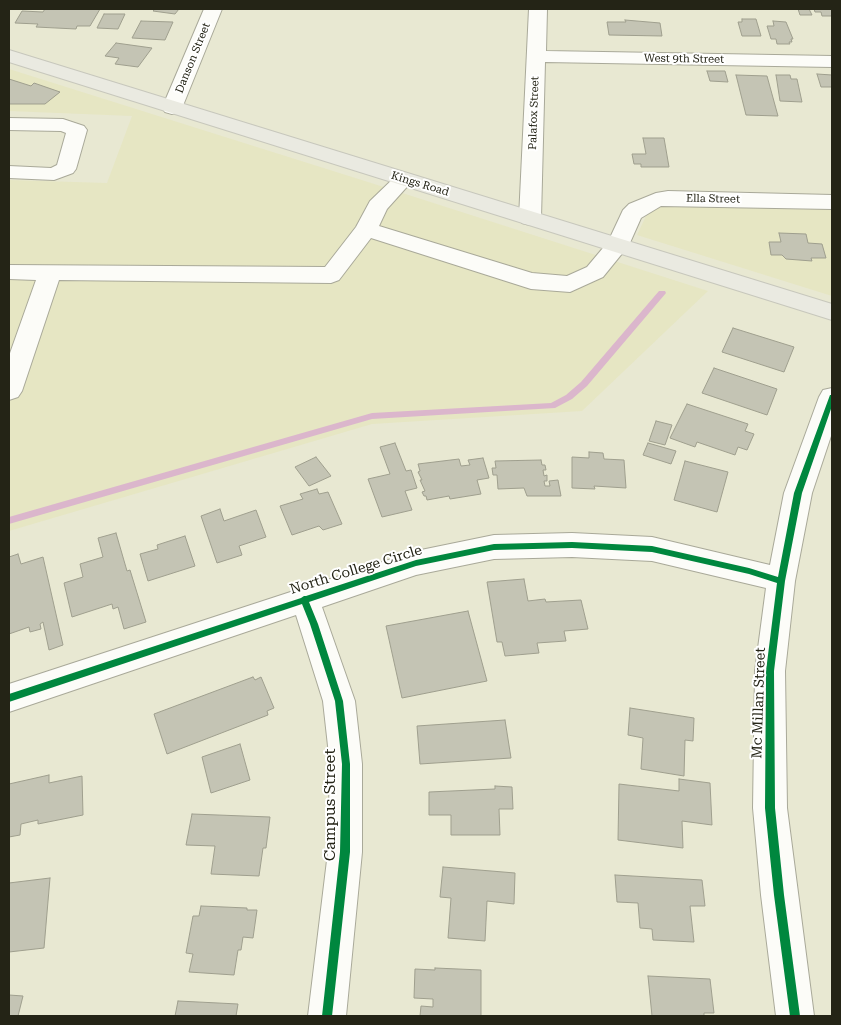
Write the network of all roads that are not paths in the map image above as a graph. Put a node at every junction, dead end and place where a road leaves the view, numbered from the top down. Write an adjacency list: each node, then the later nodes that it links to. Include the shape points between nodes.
1 (213, 9): 6 (street, Danson Street)
2 (538, 9): 4 (street, Palafox Street)
3 (9, 56): 6 (main road, Kings Road)
4 (536, 56): 5 (street, West 9th Street); 11 (street, Palafox Street)
5 (832, 62)
6 (172, 108): 9 (main road, Kings Road)
7 (9, 124): 8 (street, via 64,125 77,130 66,169 54,174)
8 (9, 172)
9 (404, 179): 11 (main road, Kings Road); 12 (street, via 378,206)
10 (832, 202): 13 (street, Ella Street, via 656,200 637,208 631,215)
11 (530, 218): 13 (main road, Kings Road)
12 (366, 229): 13 (street, Ella Street, via 531,281 570,284 595,272); 15 (street, via 331,275)
13 (618, 245): 16 (main road, Kings Road)
14 (9, 272): 15 (street)
15 (50, 272): 17 (street)
16 (832, 312)
17 (9, 390)
18 (832, 397): 19 (street, Mc Millan Street, via 798,493)
19 (781, 581): 20 (street, North College Circle, via 652,549 572,544 494,547 416,563); 23 (street, Mc Millan Street, via 770,671 770,808)
20 (304, 599): 21 (street, North College Circle); 22 (street, Campus Street, via 339,701 346,764 345,852)
21 (9, 698)
22 (327, 1016)
23 (795, 1016)

